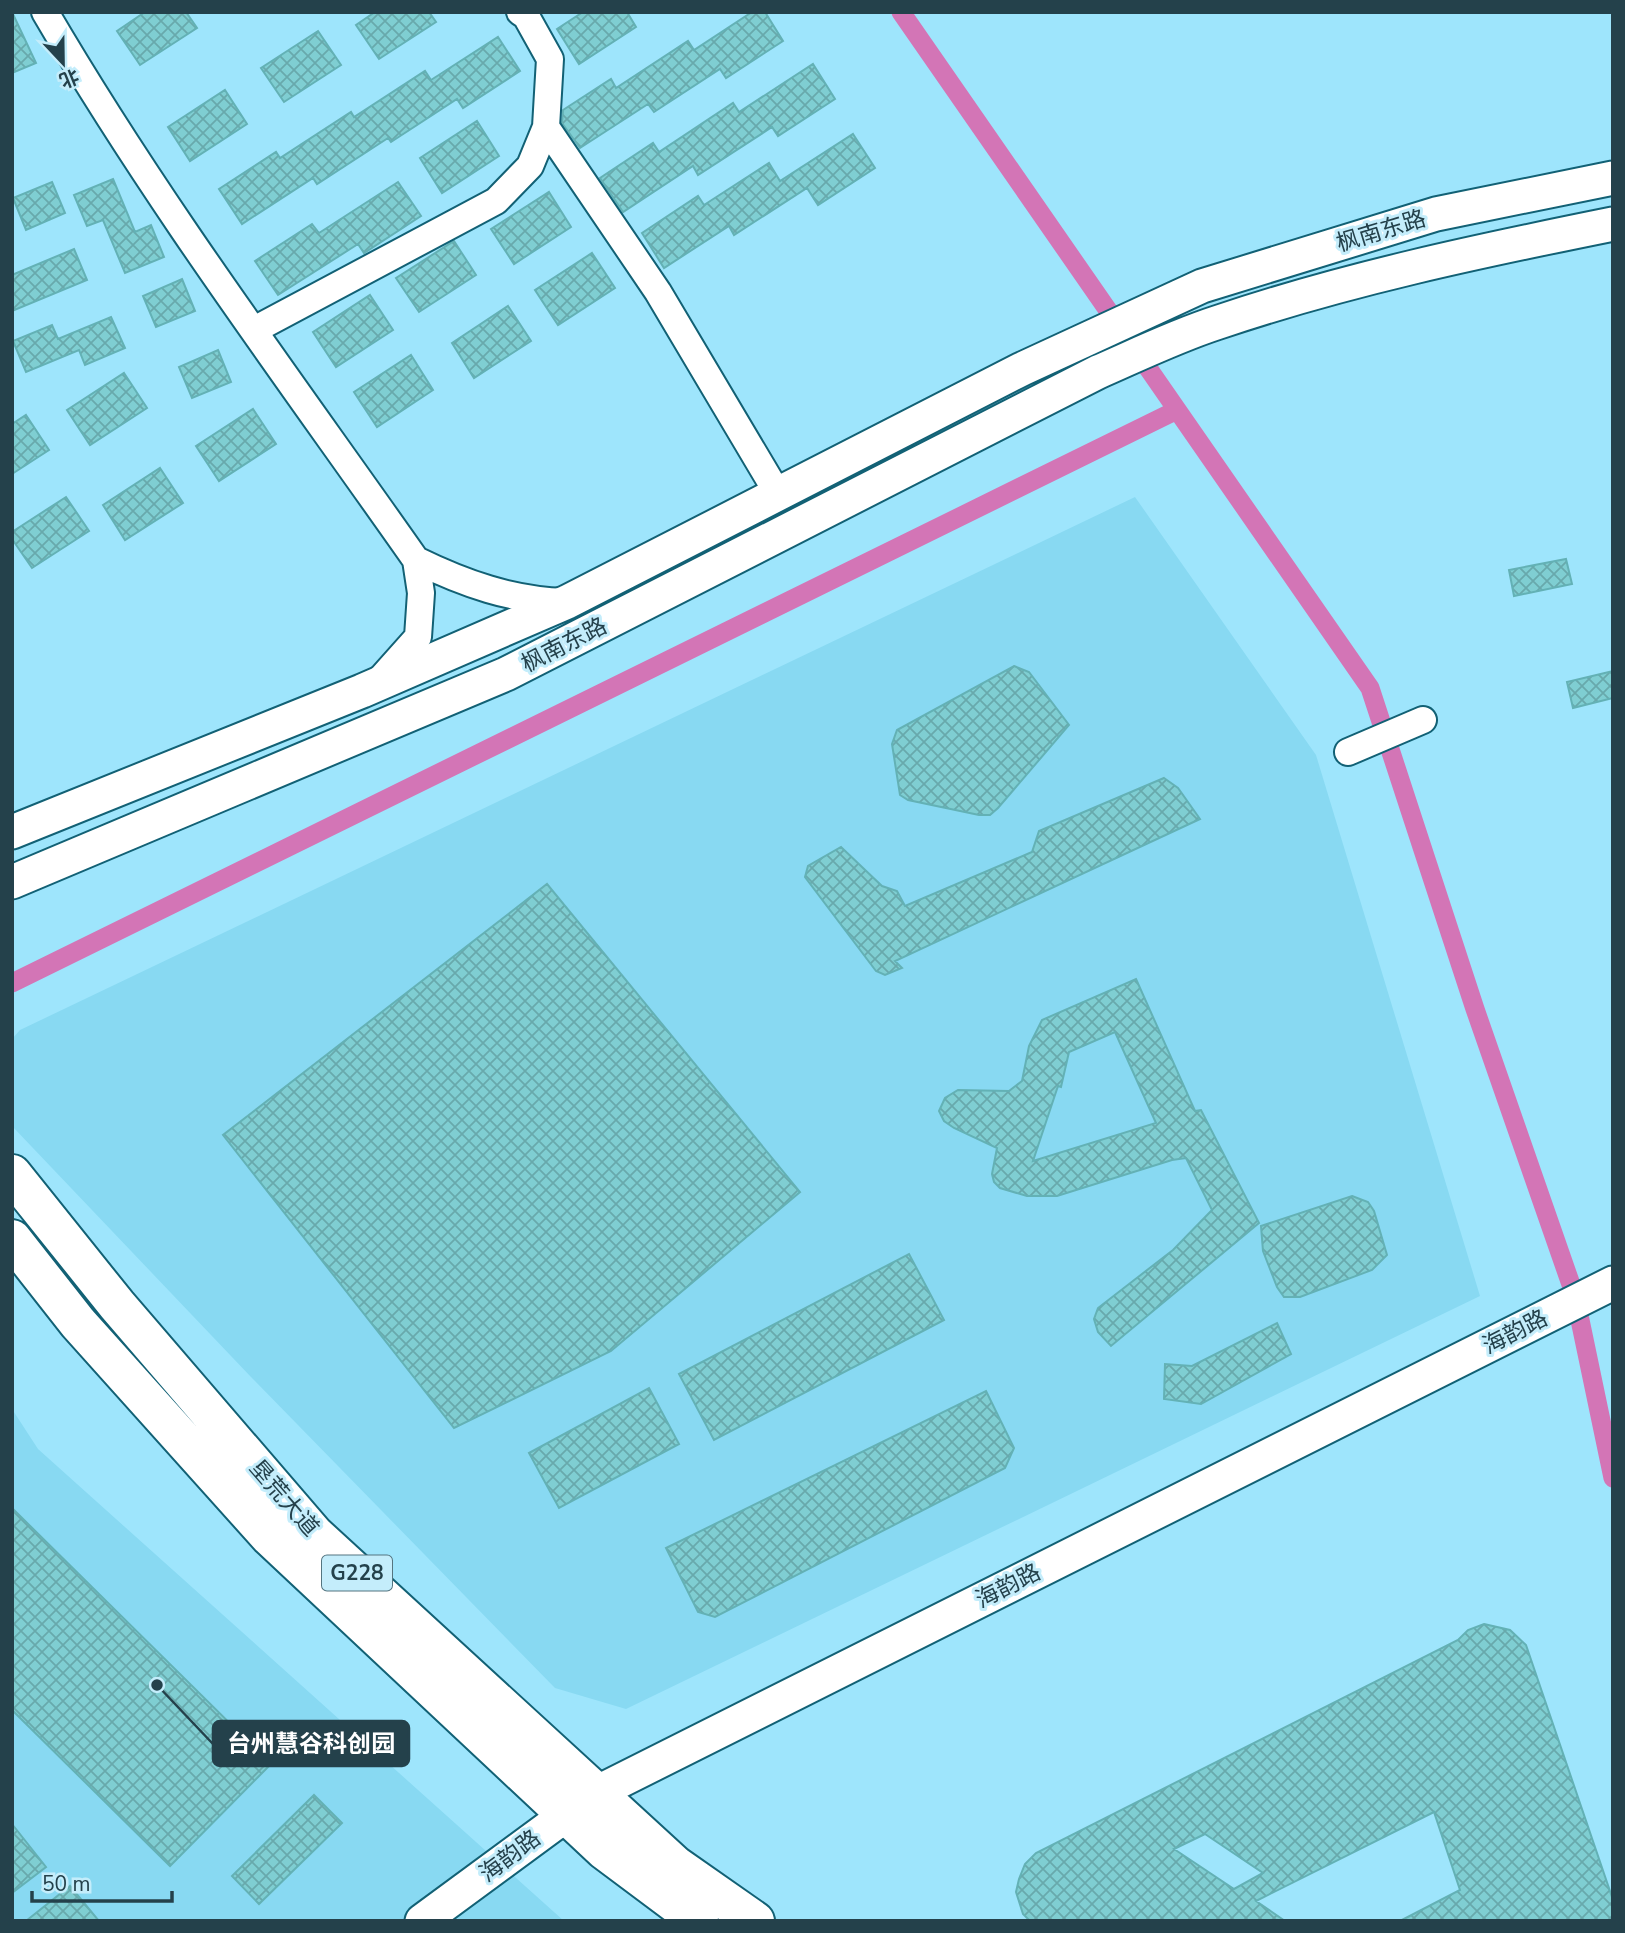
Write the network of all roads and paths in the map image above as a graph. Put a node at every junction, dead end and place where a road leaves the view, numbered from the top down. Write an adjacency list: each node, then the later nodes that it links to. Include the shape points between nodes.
1 (45, 12): 6 (street, via 88,85)
2 (520, 12): 3 (street, via 550,59)
3 (546, 127): 6 (street, via 530,166 496,201); 7 (street, via 658,292)
4 (1613, 178): 7 (main road, 枫南东路, via 1436,214 1202,286)
5 (1613, 224): 14 (main road, 枫南东路, via 1432,261 1216,323 1179,338 1098,372 506,674)
6 (254, 330): 8 (street)
7 (778, 494): 9 (main road, 枫南东路)
8 (416, 560): 9 (street, via 505,596); 10 (street, via 421,593 418,637)
9 (567, 602): 10 (main road, 枫南东路)
10 (376, 685): 13 (main road, 枫南东路)
11 (1423, 720): 12 (street)
12 (1348, 752)
13 (12, 832)
14 (12, 882)
15 (12, 1174): 18 (highway, 垦荒大道 / G228, via 117,1305 314,1534)
16 (12, 1239): 18 (highway, 垦荒大道 / G228, via 78,1323 270,1537)
17 (1613, 1283): 18 (main road, 海韵路)
18 (581, 1803): 19 (main road, 海韵路); 20 (highway, 垦荒大道 / G228, via 604,1850); 21 (highway, 垦荒大道 / G228)
19 (422, 1921)
20 (699, 1921)
21 (755, 1921)

